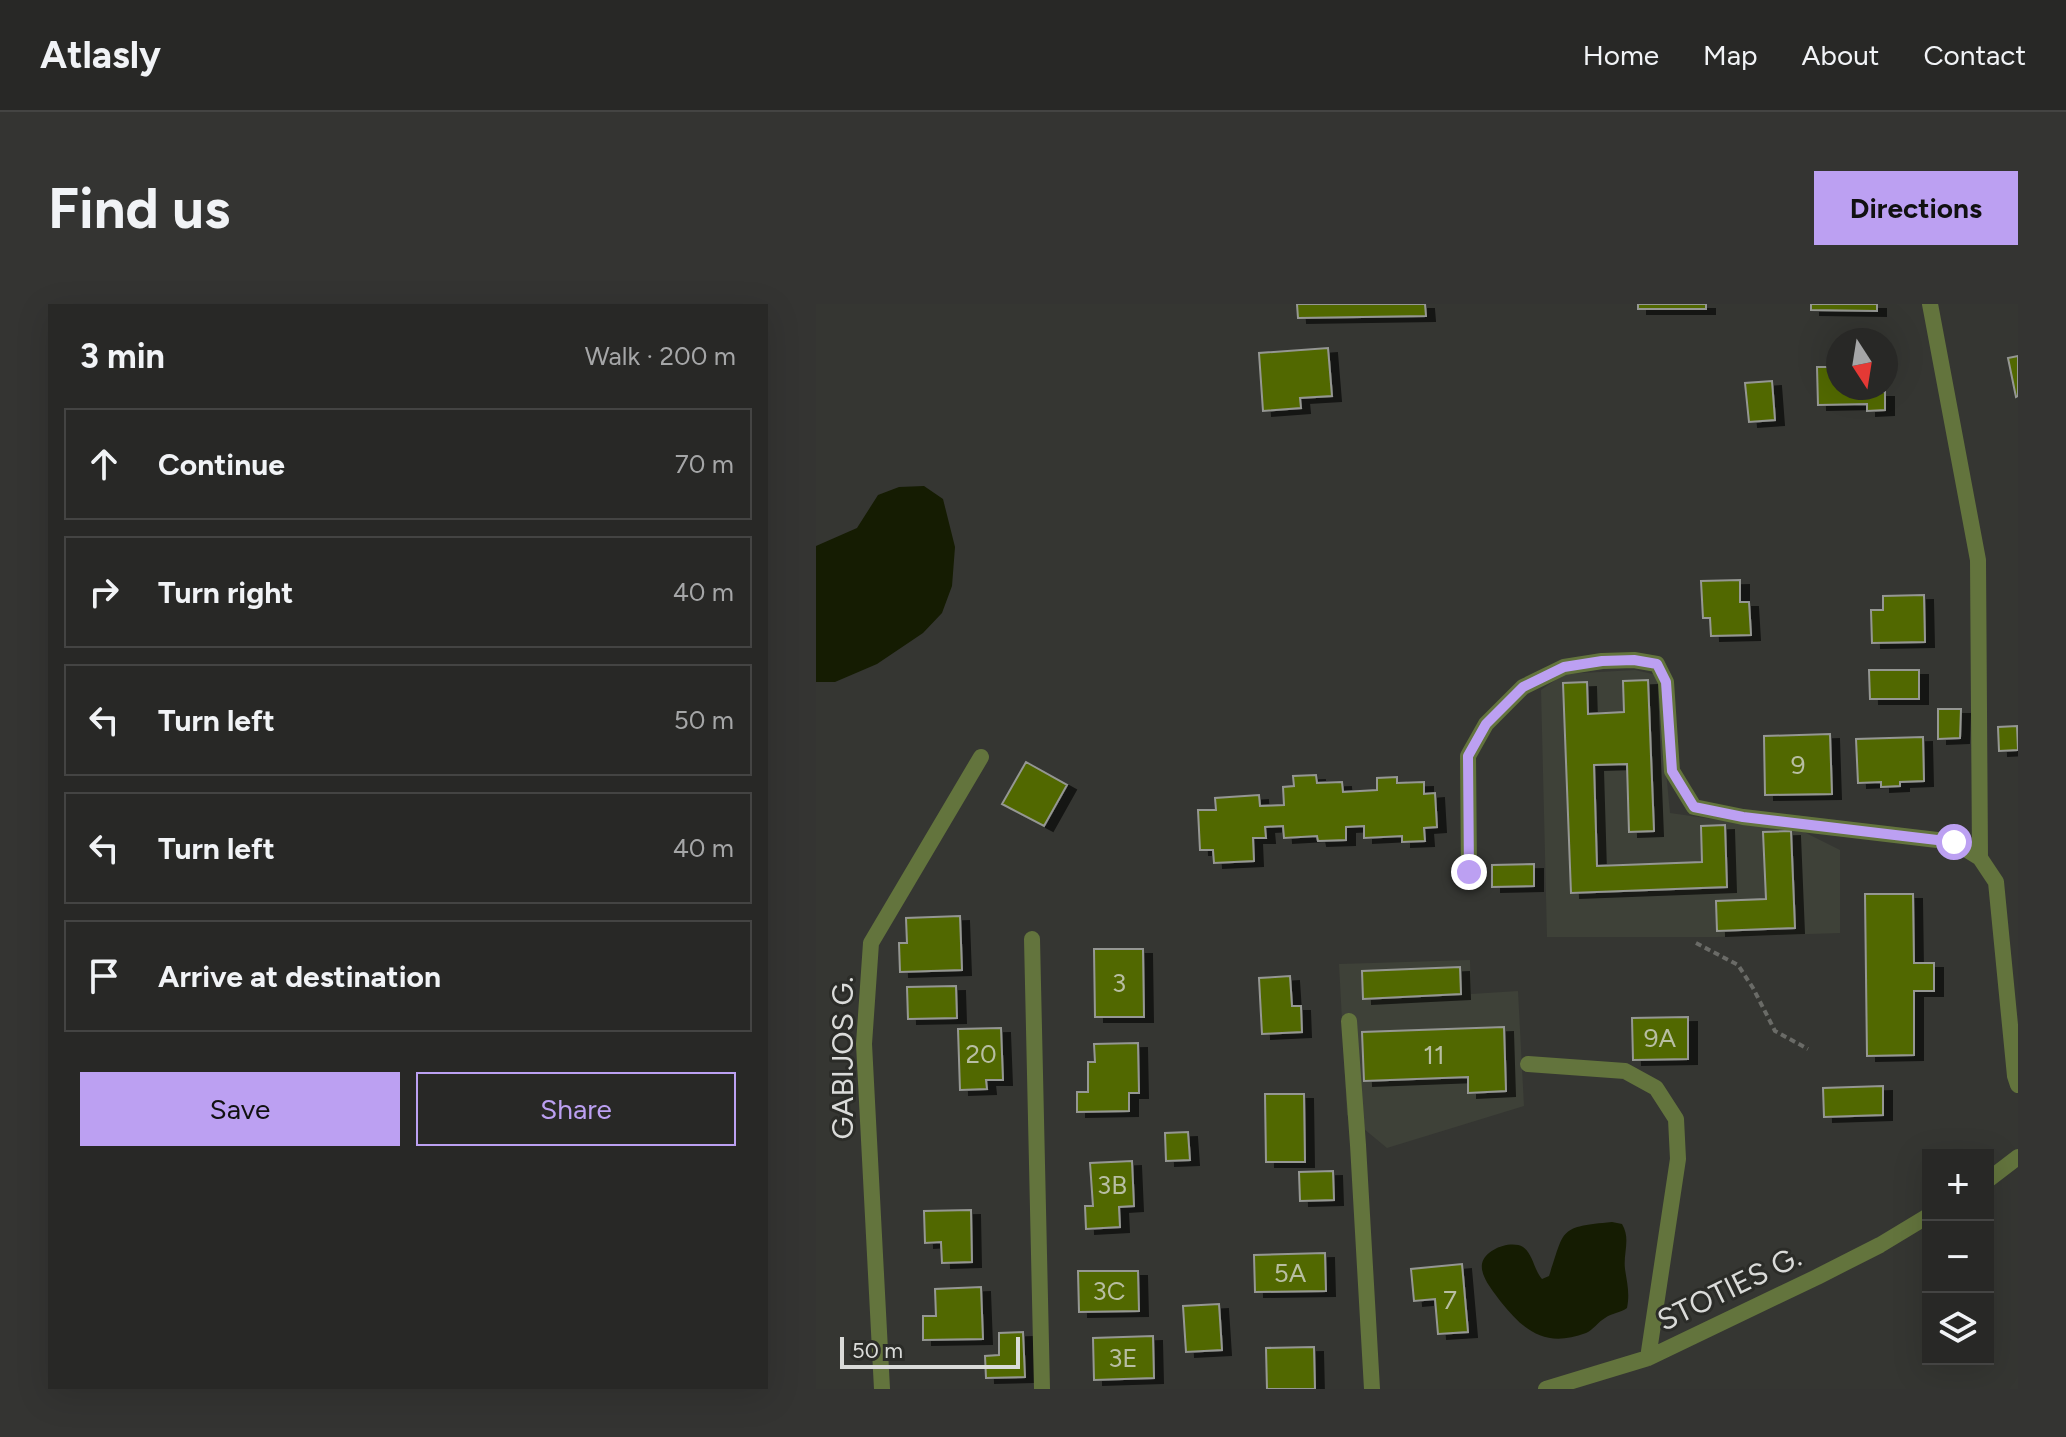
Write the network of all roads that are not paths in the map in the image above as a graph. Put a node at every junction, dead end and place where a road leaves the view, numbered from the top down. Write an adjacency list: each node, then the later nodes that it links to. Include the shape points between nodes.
1 (1930, 304): 3 (street, via 1978,560)
2 (981, 757): 13 (street, GABIJOS G., via 871,943 864,1044)
3 (1980, 858): 4 (street, via 1954,842 1694,807 1672,771 1666,682 1657,664 1634,660 1564,667 1523,687 1486,724 1468,756); 8 (street, via 1996,882)
4 (1469, 872)
5 (1032, 939): 14 (street)
6 (1349, 1021): 15 (street)
7 (1528, 1064): 12 (street, via 1625,1071 1656,1088 1676,1119 1678,1159)
8 (2018, 1085)
9 (2018, 1157): 10 (street)
10 (1994, 1175)
11 (1922, 1220): 12 (street, STOTIES G.)
12 (1648, 1358): 16 (street, STOTIES G.)
13 (882, 1389)
14 (1042, 1389)
15 (1372, 1389)
16 (1546, 1389)

